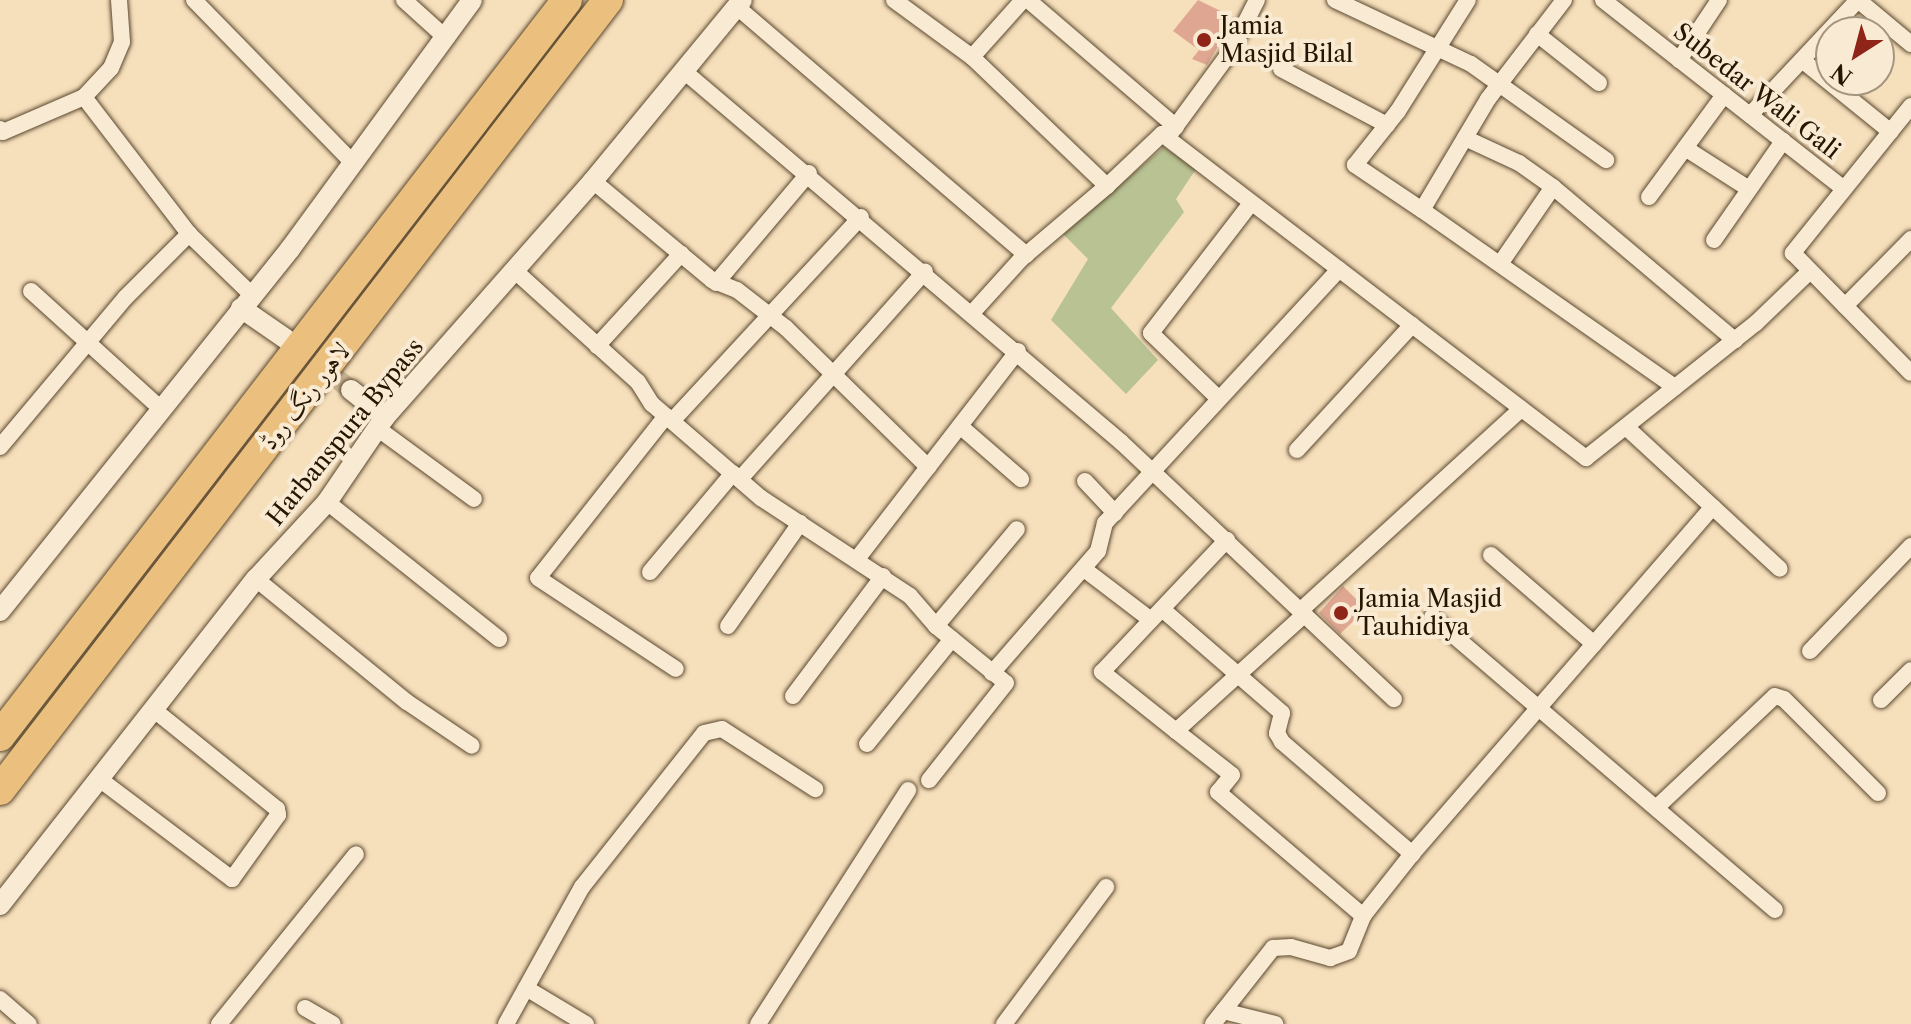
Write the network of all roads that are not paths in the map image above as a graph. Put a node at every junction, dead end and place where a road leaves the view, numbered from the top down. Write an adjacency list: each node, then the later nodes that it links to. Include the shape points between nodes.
1 (119, 0): 29 (street, via 122,42 111,68)
2 (194, 0): 40 (street)
3 (404, 0): 18 (street)
4 (472, 0): 18 (street)
5 (567, 0): 126 (highway, لاہور رنگ روڈ)
6 (608, 0): 132 (highway, لاہور رنگ روڈ)
7 (894, 0): 21 (street)
8 (1026, 0): 21 (street); 34 (street)
9 (1257, 0): 34 (street, via 1231,51)
10 (1335, 0): 20 (street)
11 (1468, 0): 20 (street)
12 (1564, 0): 17 (street)
13 (1603, 0): 22 (street, Subedar Wali Gali)
14 (1719, 0): 22 (street)
15 (1858, 0): 19 (street); 23 (street)
16 (739, 3): 25 (street, Harbanspura Bypass); 55 (street)
17 (1537, 34): 26 (street); 27 (street)
18 (446, 38): 40 (street)
19 (1911, 44)
20 (1437, 49): 27 (street, via 1471,64); 32 (street)
21 (972, 57): 43 (street)
22 (1679, 60): 28 (street, Subedar Wali Gali)
23 (1802, 60): 31 (street); 35 (street)
24 (1281, 69): 32 (street)
25 (685, 72): 41 (street); 42 (street, Harbanspura Bypass)
26 (1599, 83)
27 (1498, 85): 36 (street); 39 (street)
28 (1724, 95): 31 (street, Subedar Wali Gali); 38 (street)
29 (84, 97): 33 (street); 51 (street)
30 (1911, 106): 35 (street)
31 (1750, 115): 37 (street, Subedar Wali Gali)
32 (1387, 125): 49 (street, via 1355,165)
33 (1, 132)
34 (1172, 132): 43 (street, via 1162,134); 48 (street)
35 (1891, 132): 46 (street)
36 (1465, 138): 44 (street, via 1519,163); 49 (street)
37 (1783, 141): 45 (street); 46 (street, Subedar Wali Gali)
38 (1685, 148): 45 (street); 47 (street)
39 (1606, 160)
40 (354, 164): 63 (street)
41 (809, 173): 50 (street); 61 (street)
42 (593, 181): 54 (street); 58 (street, Harbanspura Bypass)
43 (1107, 186): 55 (street)
44 (1553, 187): 56 (street); 69 (street)
45 (1749, 189): 53 (street)
46 (1844, 189): 60 (street, via 1793,253)
47 (1649, 197)
48 (1251, 203): 57 (street); 77 (street, via 1151,333)
49 (1422, 210): 56 (street)
50 (861, 217): 59 (street); 66 (street)
51 (189, 234): 63 (street); 70 (street)
52 (1911, 239): 64 (street)
53 (1714, 240)
54 (681, 254): 61 (street); 71 (street)
55 (1026, 255): 65 (street)
56 (1500, 264): 75 (street)
57 (1339, 269): 67 (street); 77 (street)
58 (514, 270): 71 (street); 81 (street, Harbanspura Bypass)
59 (925, 271): 65 (street); 74 (street)
60 (1810, 271): 64 (street); 69 (street)
61 (716, 283): 66 (street, via 737,290)
62 (31, 291): 70 (street)
63 (247, 301): 68 (street); 78 (street)
64 (1845, 306): 73 (street)
65 (973, 312): 72 (street)
66 (772, 317): 74 (street); 80 (street)
67 (1412, 325): 79 (street); 85 (street)
68 (286, 339)
69 (1735, 340): 75 (street)
70 (85, 343): 78 (street); 84 (street)
71 (597, 346): 80 (street)
72 (1018, 351): 82 (street); 87 (street)
73 (1911, 373)
74 (832, 375): 86 (street); 88 (street)
75 (1675, 387): 83 (street)
76 (351, 390): 81 (street)
77 (1217, 397): 87 (street)
78 (160, 408): 106 (street)
79 (1521, 409): 83 (street, via 1586,458); 107 (street)
80 (669, 419): 88 (street); 116 (street, via 538,578)
81 (381, 422): 91 (street); 92 (street, Harbanspura Bypass)
82 (960, 426): 86 (street); 89 (street)
83 (1626, 427): 93 (street)
84 (0, 447)
85 (1297, 450)
86 (928, 467): 100 (street)
87 (1155, 473): 94 (street); 97 (street)
88 (736, 476): 95 (street); 103 (street)
89 (1021, 479)
90 (1085, 481): 94 (street)
91 (474, 499)
92 (327, 502): 105 (street, Harbanspura Bypass); 112 (street)
93 (1713, 507): 102 (street); 114 (street)
94 (1115, 513): 101 (street)
95 (800, 523): 100 (street); 110 (street)
96 (1017, 529): 111 (street)
97 (1227, 540): 107 (street); 108 (street)
98 (1911, 546): 115 (street)
99 (1491, 555): 114 (street)
100 (857, 559): 104 (street)
101 (1084, 569): 108 (street); 118 (street)
102 (1780, 569)
103 (650, 572)
104 (883, 576): 111 (street); 120 (street)
105 (256, 579): 124 (street, Harbanspura Bypass); 128 (street, via 407,702)
106 (1, 609)
107 (1303, 612): 119 (street); 121 (street)
108 (1156, 615): 119 (street); 125 (street, via 1102,672)
109 (1432, 617): 123 (street)
110 (728, 626)
111 (936, 626): 113 (street)
112 (499, 639)
113 (952, 639): 118 (street); 127 (street)
114 (1594, 644): 123 (street)
115 (1810, 651)
116 (676, 669)
117 (1911, 670): 122 (street)
118 (992, 673): 130 (street, via 1006,683)
119 (1238, 675): 125 (street); 137 (street, via 1282,713 1277,733 1282,742)
120 (793, 696)
121 (1394, 699)
122 (1881, 700)
123 (1539, 708): 135 (street); 137 (street)
124 (153, 709): 129 (street, Harbanspura Bypass); 129 (street, via 277,809 278,815 232,879)
125 (1176, 731): 141 (street, via 1232,775 1218,792)
126 (0, 736)
127 (867, 744)
128 (472, 746)
129 (98, 778): 139 (street, Harbanspura Bypass)
130 (929, 780)
131 (815, 789): 142 (street, via 722,729 704,733 582,887)
132 (0, 790)
133 (908, 790): 151 (street)
134 (1878, 793): 135 (street, via 1775,696)
135 (1656, 808): 140 (street)
136 (356, 854): 148 (street)
137 (1412, 854): 141 (street)
138 (1106, 887): 152 (street)
139 (0, 905)
140 (1775, 910)
141 (1363, 916): 145 (street, via 1343,956 1291,947 1267,952)
142 (526, 988): 146 (street); 150 (street)
143 (0, 999): 147 (street)
144 (305, 1008): 149 (street)
145 (1218, 1017): 153 (street)
146 (584, 1023)
147 (29, 1024)
148 (219, 1024)
149 (333, 1024)
150 (506, 1024)
151 (758, 1024)
152 (1004, 1024)
153 (1275, 1024)

